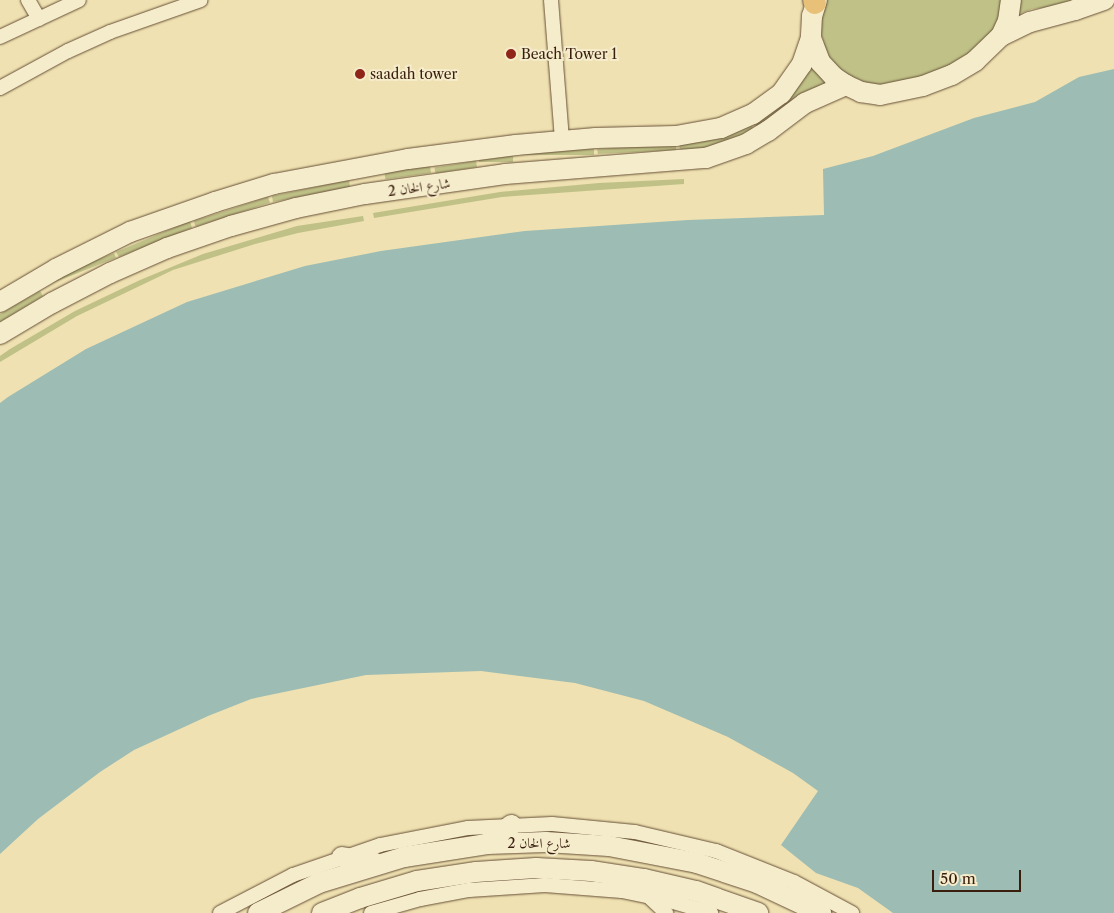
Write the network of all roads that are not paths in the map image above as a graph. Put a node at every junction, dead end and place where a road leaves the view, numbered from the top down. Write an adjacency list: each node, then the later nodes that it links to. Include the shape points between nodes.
1 (28, 0): 8 (street)
2 (79, 0): 8 (street)
3 (201, 0): 13 (street, via 110,32)
4 (552, 0): 14 (street)
5 (1011, 0): 9 (main road, via 1010,13)
6 (1104, 0): 9 (main road, via 1030,22)
7 (816, 1): 11 (main road)
8 (39, 19): 10 (street)
9 (1001, 36): 12 (main road, via 976,61 924,86 880,95)
10 (0, 37)
11 (811, 38): 12 (main road, via 820,62); 14 (main road, شارع الخان 2, via 802,64 785,90 763,108 733,124 692,134)
12 (846, 86): 16 (main road, شارع الخان 2, via 805,103 746,144 706,158 505,174 365,194 231,226 167,248 103,277)
13 (0, 88)
14 (562, 141): 15 (main road, شارع الخان 2, via 408,159 245,192 130,232 56,269)
15 (0, 302)
16 (0, 334)
17 (511, 825): 18 (main road); 19 (street, via 438,833); 21 (street, via 580,825 662,837 716,851)
18 (487, 844): 20 (main road, شارع الخان 2, via 431,851); 23 (main road, شارع الخان 2, via 569,842 640,850 728,872)
19 (342, 857): 20 (main road); 24 (street, via 278,882)
20 (377, 864): 25 (main road, شارع الخان 2, via 319,884)
21 (794, 882): 23 (main road); 31 (street)
22 (648, 896): 27 (street, via 597,888 520,886 444,894); 28 (street); 29 (street)
23 (816, 910)
24 (220, 913)
25 (258, 913)
26 (322, 913): 30 (main road, شارع الخان 2, via 417,882 476,872 536,868 591,871 644,879 696,891)
27 (370, 913)
28 (666, 913)
29 (711, 913)
30 (758, 913)
31 (852, 913)

